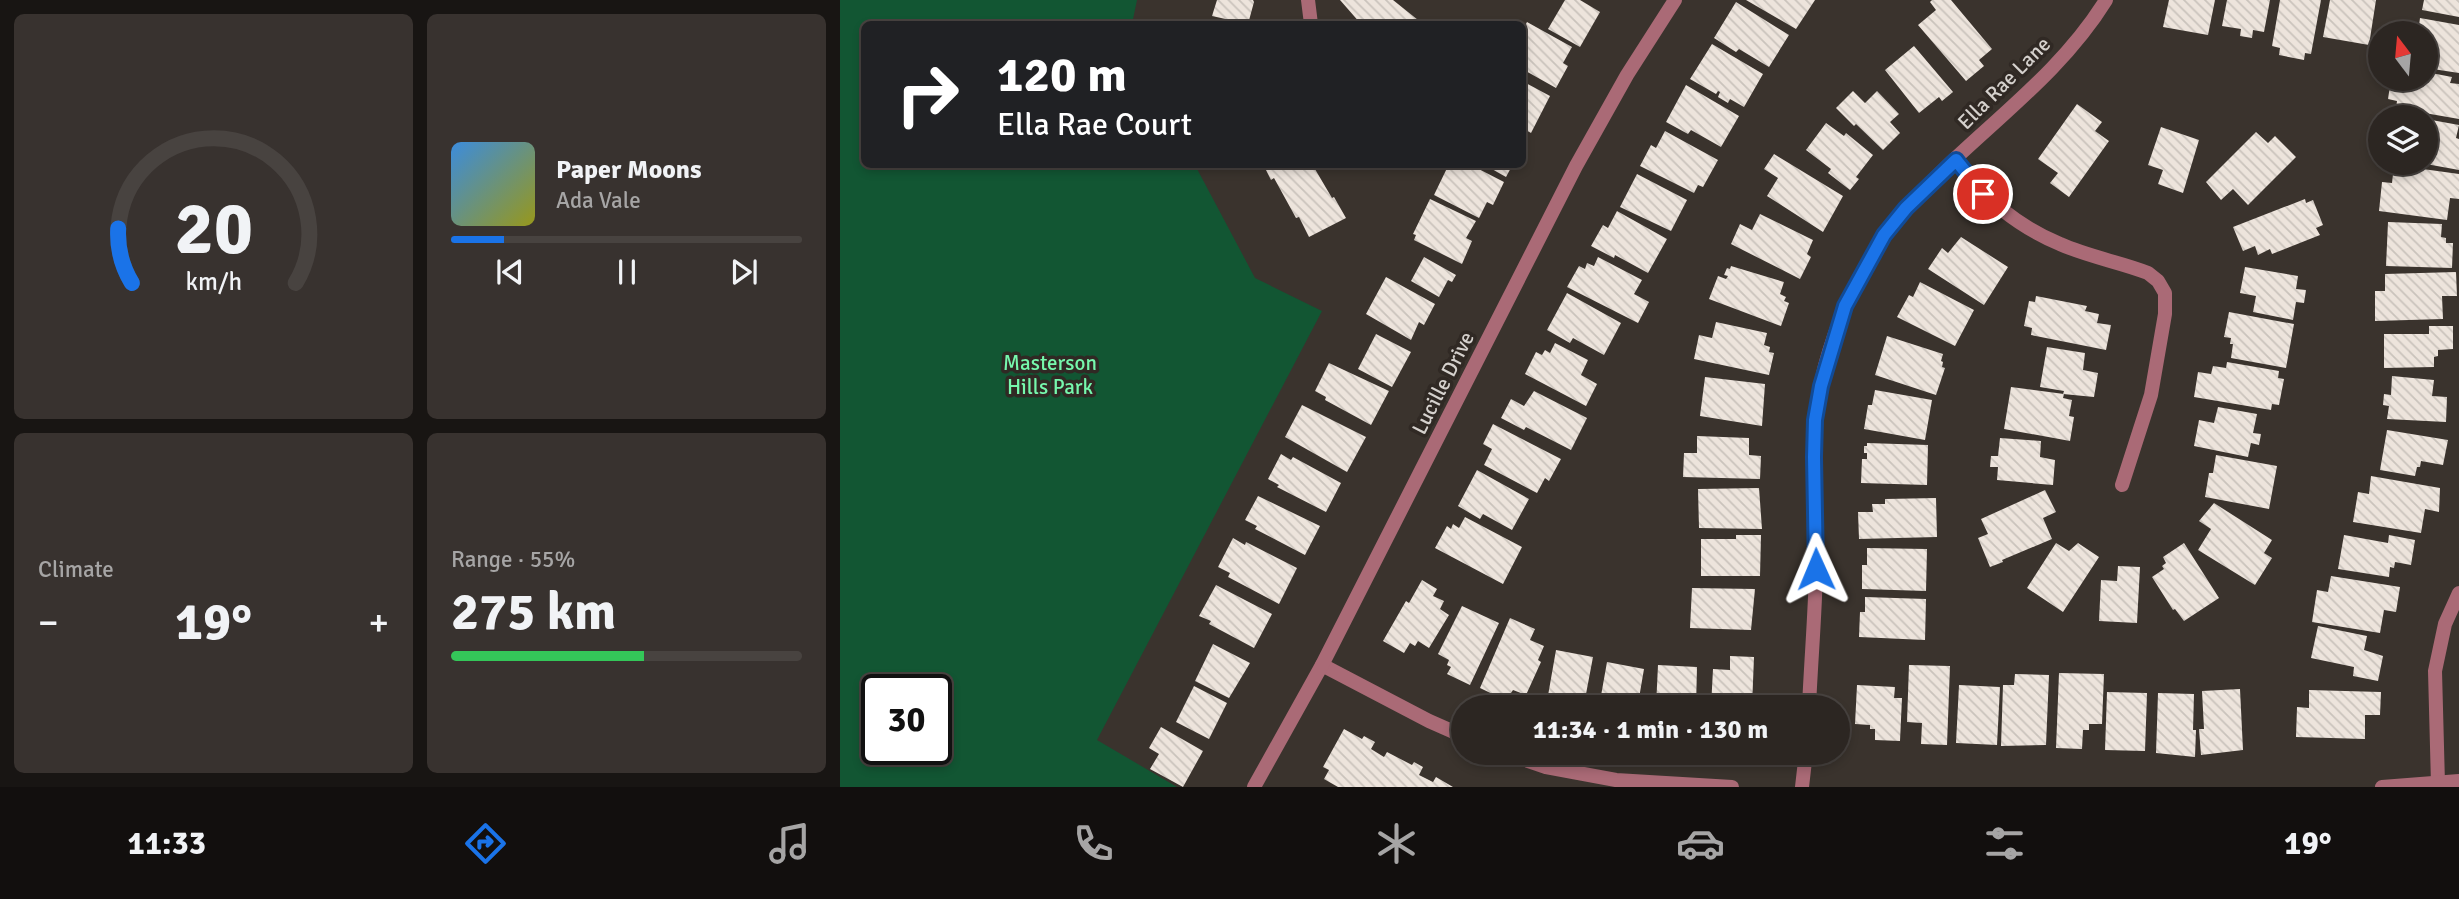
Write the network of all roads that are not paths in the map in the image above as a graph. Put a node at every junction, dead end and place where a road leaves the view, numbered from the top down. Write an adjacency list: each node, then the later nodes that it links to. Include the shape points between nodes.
1 (1308, 0): 4 (street)
2 (1675, 0): 8 (street, Lucille Drive, via 1576,166)
3 (2106, 0): 5 (street, Ella Rae Lane, via 2040,81)
4 (1311, 21)
5 (1956, 160): 6 (street, via 1983,194 2023,223 2059,244 2148,273 2165,293 2153,382); 9 (street, Ella Rae Lane, via 1884,235 1845,306 1824,376 1815,432 1816,569)
6 (2122, 485)
7 (2459, 593): 14 (street, via 2445,624 2435,671)
8 (1322, 665): 10 (street); 15 (street, Lucille Drive)
9 (1810, 695)
10 (1451, 731)
11 (1543, 765): 16 (street, via 1616,780)
12 (1805, 765): 17 (street)
13 (2459, 781): 14 (street)
14 (2438, 784): 18 (street)
15 (1254, 787)
16 (1731, 787)
17 (1802, 787)
18 (2382, 787)

